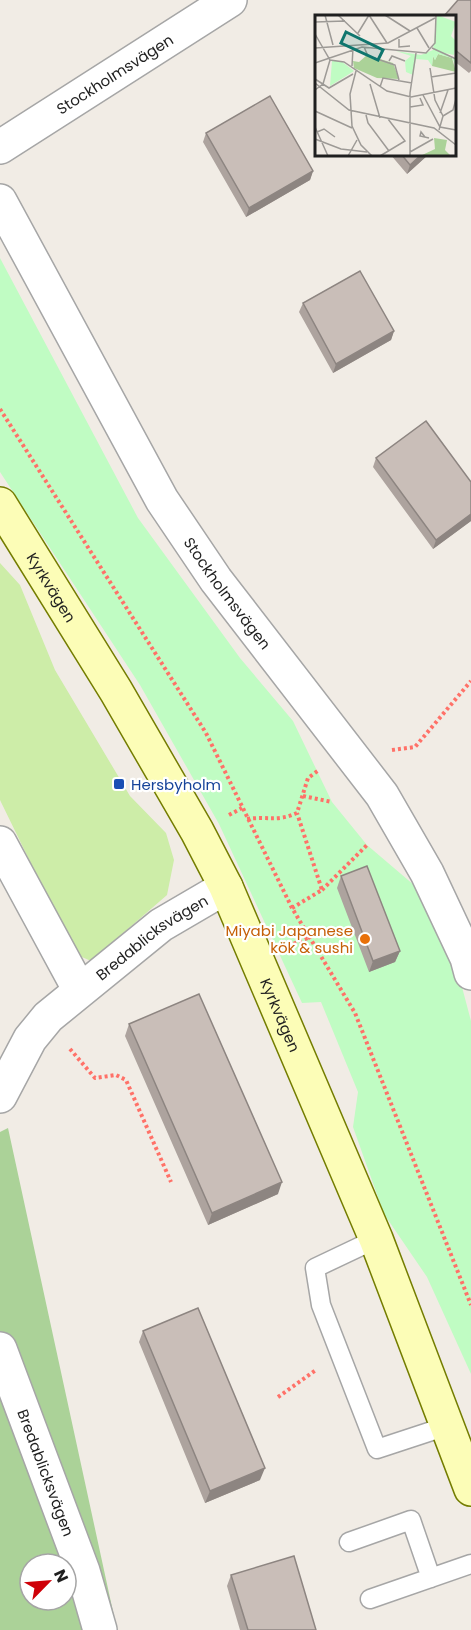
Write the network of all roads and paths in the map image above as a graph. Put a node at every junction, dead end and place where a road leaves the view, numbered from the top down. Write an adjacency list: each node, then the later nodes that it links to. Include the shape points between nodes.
1 (230, 0): 2 (street, Stockholmsvägen)
2 (0, 147)
3 (0, 201): 14 (street, Stockholmsvägen, via 162,500 216,580 382,795 427,873)
4 (0, 409): 13 (path, via 206,733)
5 (4, 515): 11 (street, Kyrkvägen, via 192,820)
6 (303, 796): 7 (path)
7 (332, 802)
8 (297, 813): 12 (path)
9 (0, 843): 15 (street, Bredablicksvägen)
10 (366, 845): 12 (path)
11 (226, 887): 15 (street, Bredablicksvägen, via 160,925); 19 (street, Kyrkvägen)
12 (322, 890): 13 (path)
13 (292, 908): 20 (path, via 355,1013)
14 (471, 974)
15 (79, 989): 16 (street, Bredablicksvägen)
16 (42, 1024): 17 (street, Bredablicksvägen); 18 (path, via 67,1045 95,1078 116,1075 126,1080)
17 (0, 1096)
18 (171, 1182)
19 (376, 1239): 22 (street, Kyrkvägen); 22 (lane, via 315,1268 321,1305 377,1449)
20 (471, 1305)
21 (0, 1349): 28 (street, Bredablicksvägen, via 83,1571)
22 (447, 1426): 23 (street, Kyrkvägen)
23 (471, 1490)
24 (349, 1542): 26 (lane, via 411,1520)
25 (471, 1564): 26 (lane)
26 (431, 1578): 27 (lane)
27 (370, 1599)
28 (100, 1630)

